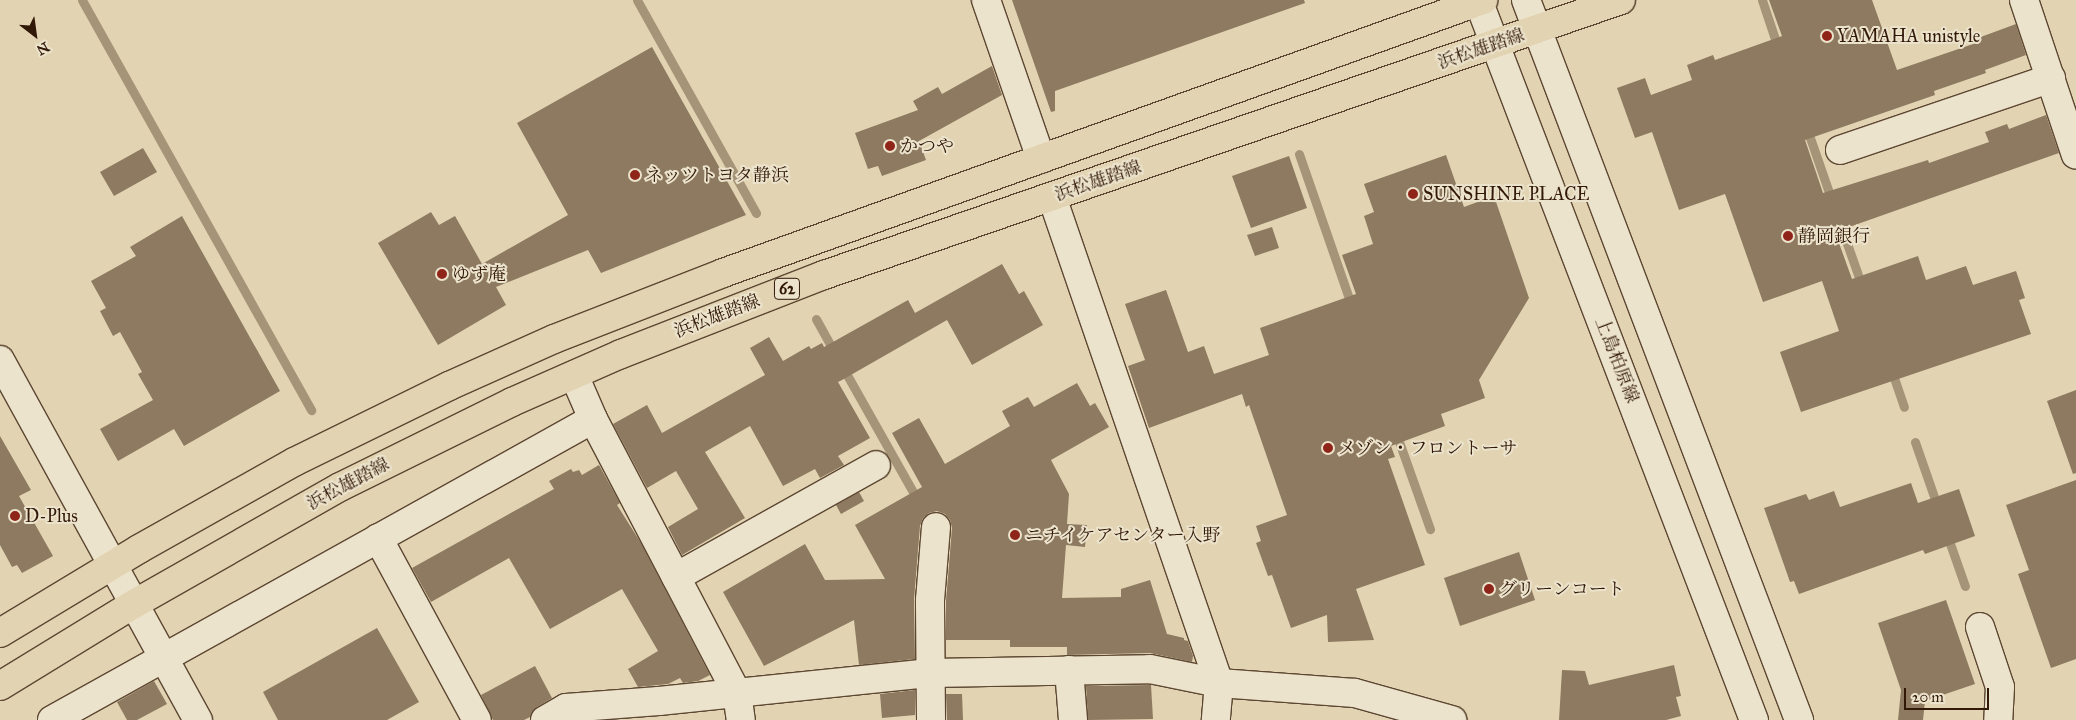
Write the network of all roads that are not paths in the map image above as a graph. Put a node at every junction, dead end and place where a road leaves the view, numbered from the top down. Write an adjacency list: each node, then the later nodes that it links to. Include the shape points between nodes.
1 (986, 0): 11 (street)
2 (1480, 0): 7 (street, 上島柏原線); 11 (main road, 62)
3 (1526, 0): 6 (street)
4 (1621, 0): 6 (main road, 浜松雄踏線 / 62)
5 (2024, 0): 8 (street)
6 (1538, 29): 7 (main road, 浜松雄踏線 / 62); 40 (street)
7 (1497, 43): 12 (main road, 浜松雄踏線 / 62); 39 (street, 上島柏原線)
8 (2050, 78): 9 (street); 10 (street)
9 (1840, 150)
10 (2076, 155)
11 (1041, 158): 19 (main road, 62, via 666,294 501,362 294,462)
12 (1052, 197): 14 (main road, 浜松雄踏線 / 62, via 773,294); 27 (street)
13 (0, 360): 19 (street)
14 (574, 375): 15 (street); 21 (main road, 浜松雄踏線 / 62, via 340,487)
15 (593, 419): 18 (street); 20 (street)
16 (876, 465): 20 (street)
17 (936, 527): 26 (street, via 930,600)
18 (378, 538): 24 (street); 32 (street)
19 (112, 564): 21 (street); 23 (main road, 62)
20 (676, 577): 29 (street)
21 (134, 604): 24 (street); 28 (main road, 浜松雄踏線 / 62)
22 (1980, 627): 41 (street, via 2000,688)
23 (0, 633)
24 (164, 657): 30 (street); 31 (street)
25 (1069, 670): 26 (street); 27 (street, via 1150,669); 36 (street)
26 (931, 673): 29 (street); 35 (street)
27 (1220, 683): 37 (street); 38 (street, via 1355,693)
28 (0, 686)
29 (737, 693): 33 (street, via 566,708); 34 (street)
30 (52, 720)
31 (198, 720)
32 (477, 720)
33 (544, 720)
34 (740, 720)
35 (931, 720)
36 (1072, 720)
37 (1216, 720)
38 (1452, 720)
39 (1754, 720)
40 (1799, 720)
41 (1998, 720)

